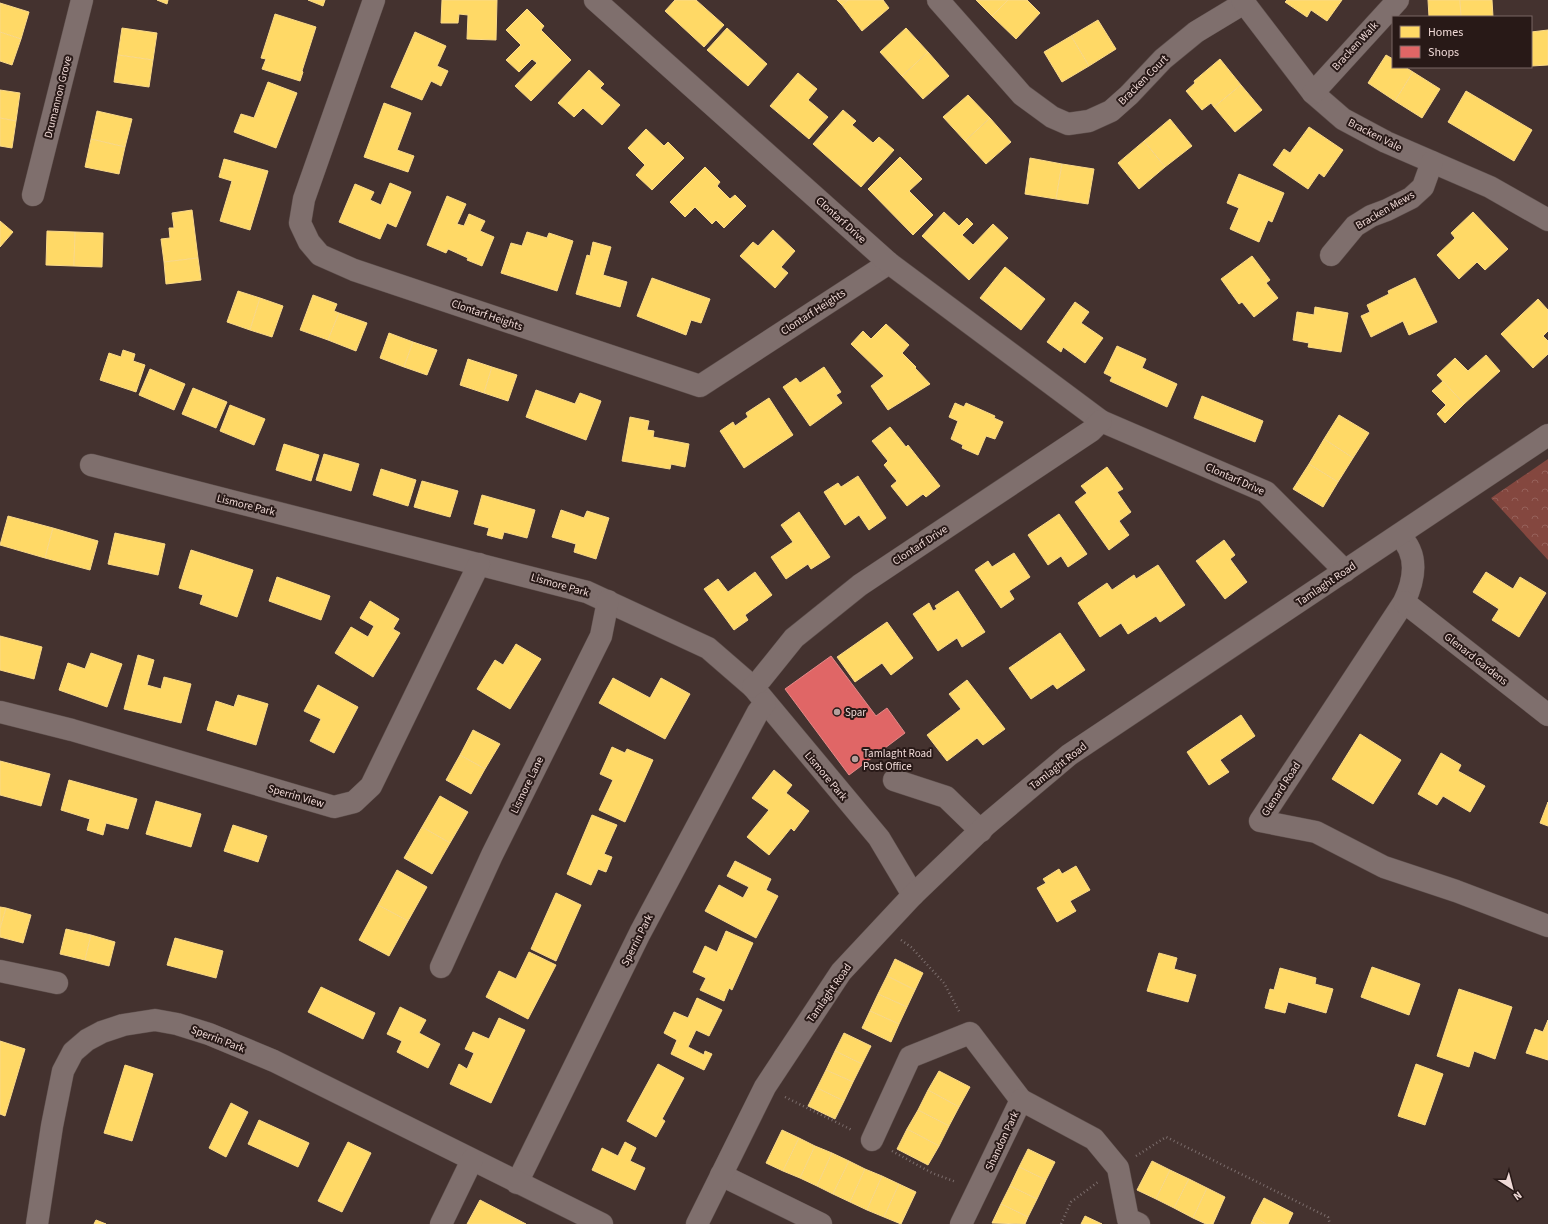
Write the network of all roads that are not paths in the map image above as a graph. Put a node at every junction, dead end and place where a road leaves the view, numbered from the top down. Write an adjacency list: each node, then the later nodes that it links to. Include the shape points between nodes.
1 (82, 0): 9 (street, Drumannon Grove)
2 (374, 0): 12 (street, Clontarf Heights, via 304,199 300,223 320,255 354,270 700,386)
3 (596, 0): 12 (street, Clontarf Drive)
4 (938, 0): 6 (street, Bracken Court, via 1022,95 1052,117 1068,124 1089,121 1111,111 1162,58 1196,32)
5 (1398, 0): 7 (street, Bracken Walk)
6 (1243, 2): 7 (street, Bracken Vale)
7 (1313, 93): 8 (street, Bracken Vale, via 1344,119 1386,142)
8 (1432, 162): 10 (street, Bracken Vale, via 1490,187); 11 (street, Bracken Mews, via 1423,187 1411,198 1355,226)
9 (33, 195)
10 (1548, 220)
11 (1331, 255)
12 (889, 263): 13 (street, Clontarf Drive)
13 (1101, 421): 18 (street, Clontarf Drive, via 1266,492); 21 (street, Clontarf Drive, via 1072,444 860,585 794,638 761,679)
14 (1548, 435): 16 (street, Tamlaght Road)
15 (91, 465): 17 (street, Lismore Park)
16 (1398, 535): 18 (street, Tamlaght Road); 20 (street, Glenard Road, via 1405,541 1412,558 1414,573)
17 (479, 564): 19 (street, Lismore Park, via 580,590); 22 (street, Sperrin View, via 371,786 354,802 334,807 72,730)
18 (1345, 571): 25 (street, Tamlaght Road, via 1069,755)
19 (608, 601): 21 (street, Lismore Park, via 708,648); 28 (street, Lismore Lane, via 601,636 492,855)
20 (1404, 602): 23 (street, Glenard Gardens); 27 (street, Glenard Road, via 1260,821 1316,832 1384,867)
21 (759, 695): 26 (street, Lismore Park, via 879,838); 35 (street, Sperrin Park, via 751,726 640,933)
22 (0, 712)
23 (1548, 715)
24 (894, 780): 25 (street, via 946,797)
25 (980, 831): 26 (street, Tamlaght Road)
26 (913, 895): 34 (street, Tamlaght Road, via 842,972 765,1087)
27 (1548, 926)
28 (441, 967)
29 (0, 971): 30 (street)
30 (57, 983)
31 (1021, 1100): 32 (street, via 970,1033 910,1057); 41 (street, Shandon Park); 42 (street, Shandon Park, via 1094,1139 1118,1168 1128,1219)
32 (872, 1140)
33 (472, 1160): 35 (street, Sperrin Park); 36 (street, Sperrin Park, via 274,1061 178,1024 155,1020 139,1022 102,1032 87,1040 73,1052 63,1071); 37 (street)
34 (720, 1175): 39 (street, Tamlaght Road); 40 (street)
35 (517, 1182): 38 (street, Sperrin Park)
36 (37, 1224)
37 (441, 1224)
38 (602, 1224)
39 (696, 1224)
40 (821, 1224)
41 (961, 1224)
42 (1139, 1224)

